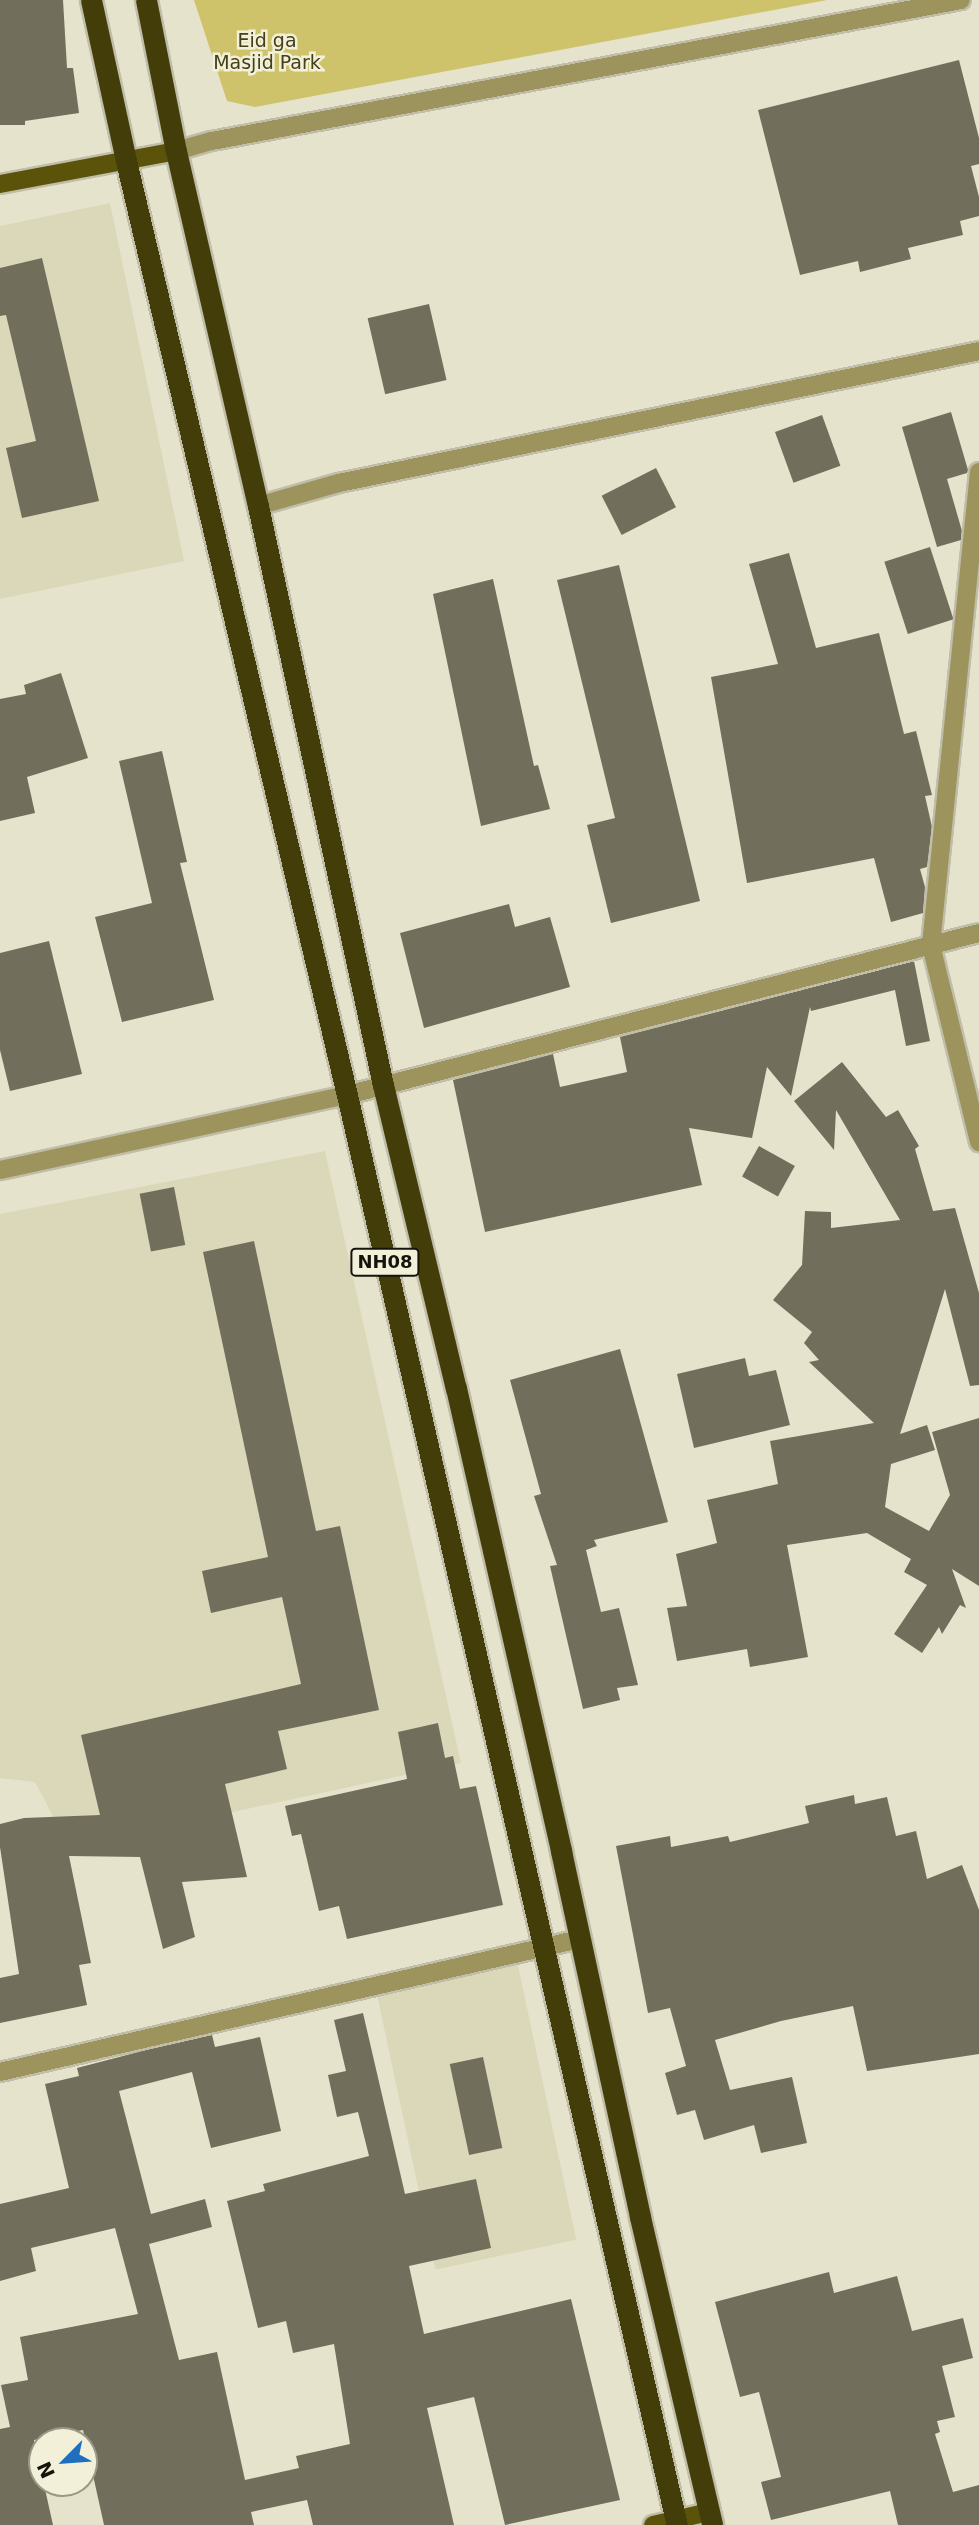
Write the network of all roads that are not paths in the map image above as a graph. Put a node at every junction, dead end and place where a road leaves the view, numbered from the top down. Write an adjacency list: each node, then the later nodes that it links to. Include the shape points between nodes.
1 (91, 0): 5 (highway, NH08)
2 (146, 0): 4 (highway, NH08)
3 (961, 0): 4 (street)
4 (176, 151): 5 (main road); 9 (highway, NH08)
5 (126, 161): 6 (main road); 13 (highway, NH08)
6 (0, 184)
7 (979, 351): 9 (street, via 339,483)
8 (979, 472): 11 (street)
9 (258, 506): 12 (highway, NH08)
10 (979, 933): 11 (street)
11 (931, 945): 12 (street); 14 (street)
12 (383, 1085): 13 (street); 16 (highway, NH08)
13 (347, 1094): 15 (street); 17 (highway, NH08)
14 (979, 1142)
15 (0, 1170)
16 (580, 1939): 17 (street); 19 (highway, NH08)
17 (542, 1947): 18 (street); 20 (highway, NH08)
18 (0, 2072)
19 (710, 2519): 20 (main road)
20 (676, 2522): 21 (main road)
21 (653, 2525)

